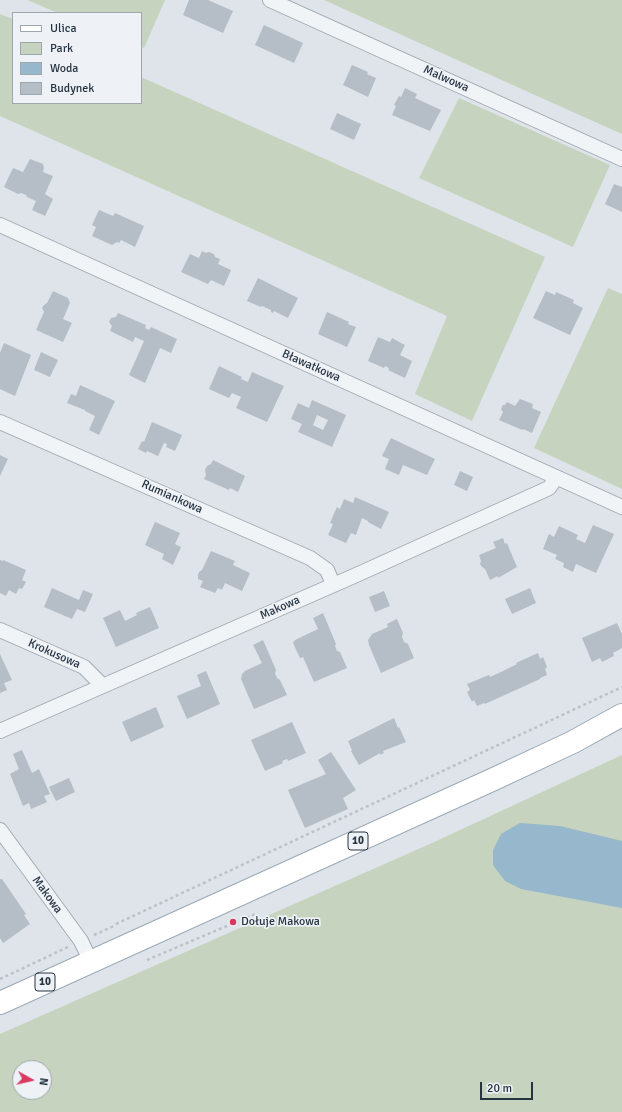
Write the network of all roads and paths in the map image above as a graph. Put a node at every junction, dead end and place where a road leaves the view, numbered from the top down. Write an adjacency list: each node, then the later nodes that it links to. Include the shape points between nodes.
1 (270, 0): 2 (street, Malwowa)
2 (622, 159)
3 (0, 225): 5 (street, Bławatkowa)
4 (0, 422): 7 (street, Rumiankowa, via 310,558 327,570)
5 (556, 478): 6 (street, Bławatkowa); 7 (street, Makowa, via 549,488)
6 (622, 507)
7 (333, 584): 9 (street, Makowa)
8 (0, 630): 9 (street, Krokusowa, via 84,667)
9 (102, 686): 12 (street, Makowa)
10 (622, 687): 14 (path)
11 (622, 715): 15 (main road, 10, via 573,742 501,776)
12 (0, 731)
13 (0, 830): 15 (street, Makowa, via 81,941)
14 (116, 924)
15 (91, 962): 16 (main road, 10)
16 (0, 1003)

